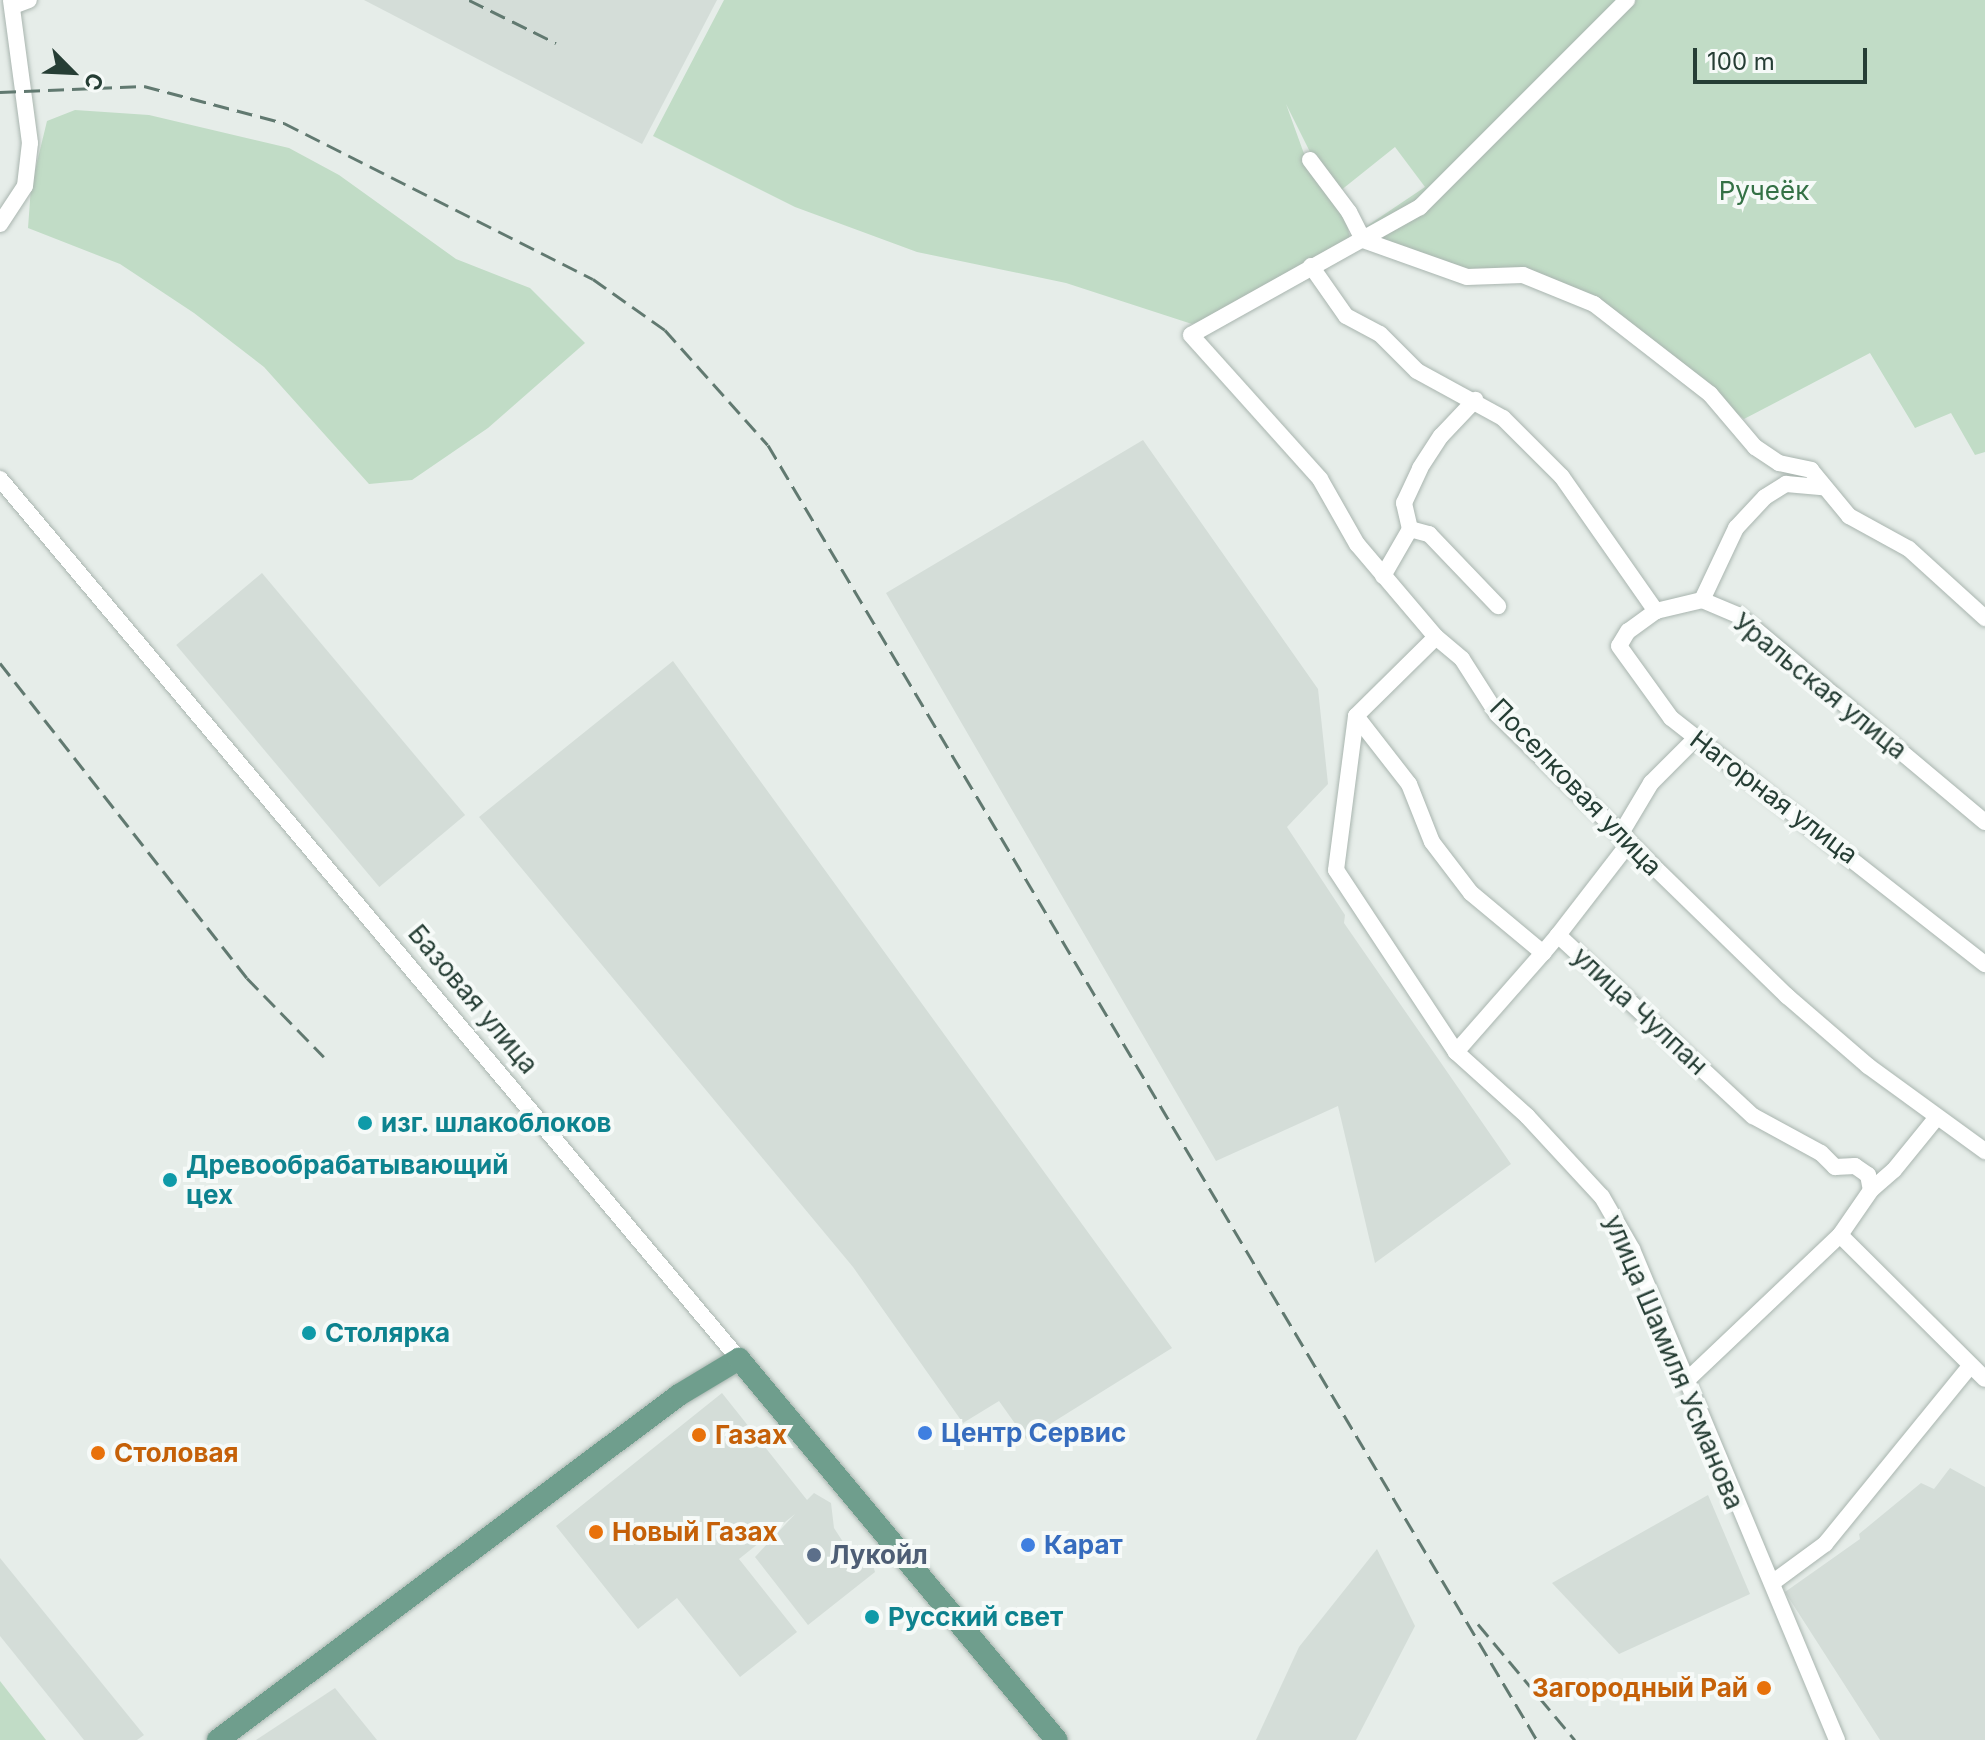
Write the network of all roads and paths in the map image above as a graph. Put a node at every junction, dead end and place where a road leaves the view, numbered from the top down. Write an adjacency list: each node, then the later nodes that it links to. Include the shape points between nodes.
1 (1627, 0): 5 (street, via 1468,164 1420,207)
2 (18, 2): 4 (street, via 30,143 25,186)
3 (1310, 160): 5 (street)
4 (0, 224)
5 (1363, 240): 6 (street); 9 (street, via 1467,277 1523,275 1594,304 1710,394 1755,447 1779,463 1811,470)
6 (1311, 266): 7 (street, via 1346,316 1380,334 1417,371); 11 (street, Поселковая улица, via 1191,335 1320,479 1357,544)
7 (1475, 400): 10 (street, via 1420,468 1404,503); 14 (street, via 1503,418 1562,477)
8 (0, 479): 29 (street, Базовая улица)
9 (1823, 487): 12 (street, via 1786,484 1765,497 1736,528); 15 (street, via 1849,516 1909,549)
10 (1410, 529): 11 (street); 13 (street, via 1429,534)
11 (1383, 576): 16 (street, Поселковая улица)
12 (1702, 600): 14 (street); 19 (street, Уральская улица, via 1738,615)
13 (1498, 606)
14 (1656, 611): 18 (street, Нагорная улица, via 1628,631 1619,646 1631,669)
15 (1985, 618)
16 (1436, 637): 17 (street); 20 (street, Поселковая улица, via 1462,659 1497,714)
17 (1356, 716): 22 (street, улица Чулпан, via 1409,784 1432,842 1461,880); 24 (street, улица Шамиля Усманова, via 1336,870)
18 (1695, 739): 20 (street, via 1651,783); 23 (street, Нагорная улица)
19 (1985, 822)
20 (1624, 839): 21 (street); 25 (street, Поселковая улица, via 1787,996)
21 (1558, 935): 22 (street, улица Чулпан); 27 (street, улица Чулпан, via 1753,1116 1821,1153 1835,1167 1855,1166 1868,1175)
22 (1543, 953): 24 (street)
23 (1985, 964)
24 (1456, 1052): 32 (street, улица Шамиля Усманова, via 1527,1116 1602,1197 1632,1249)
25 (1937, 1117): 26 (street, Поселковая улица); 27 (street)
26 (1985, 1151)
27 (1871, 1190): 28 (street)
28 (1840, 1235): 30 (street); 32 (street)
29 (739, 1359): 34 (main road, via 667,1405); 35 (main road, Базовая улица)
30 (1970, 1366): 31 (street); 33 (street, via 1825,1544)
31 (1985, 1379)
32 (1685, 1382): 33 (street, улица Шамиля Усманова)
33 (1772, 1583): 36 (street, улица Шамиля Усманова)
34 (218, 1740)
35 (1057, 1740)
36 (1837, 1740)

